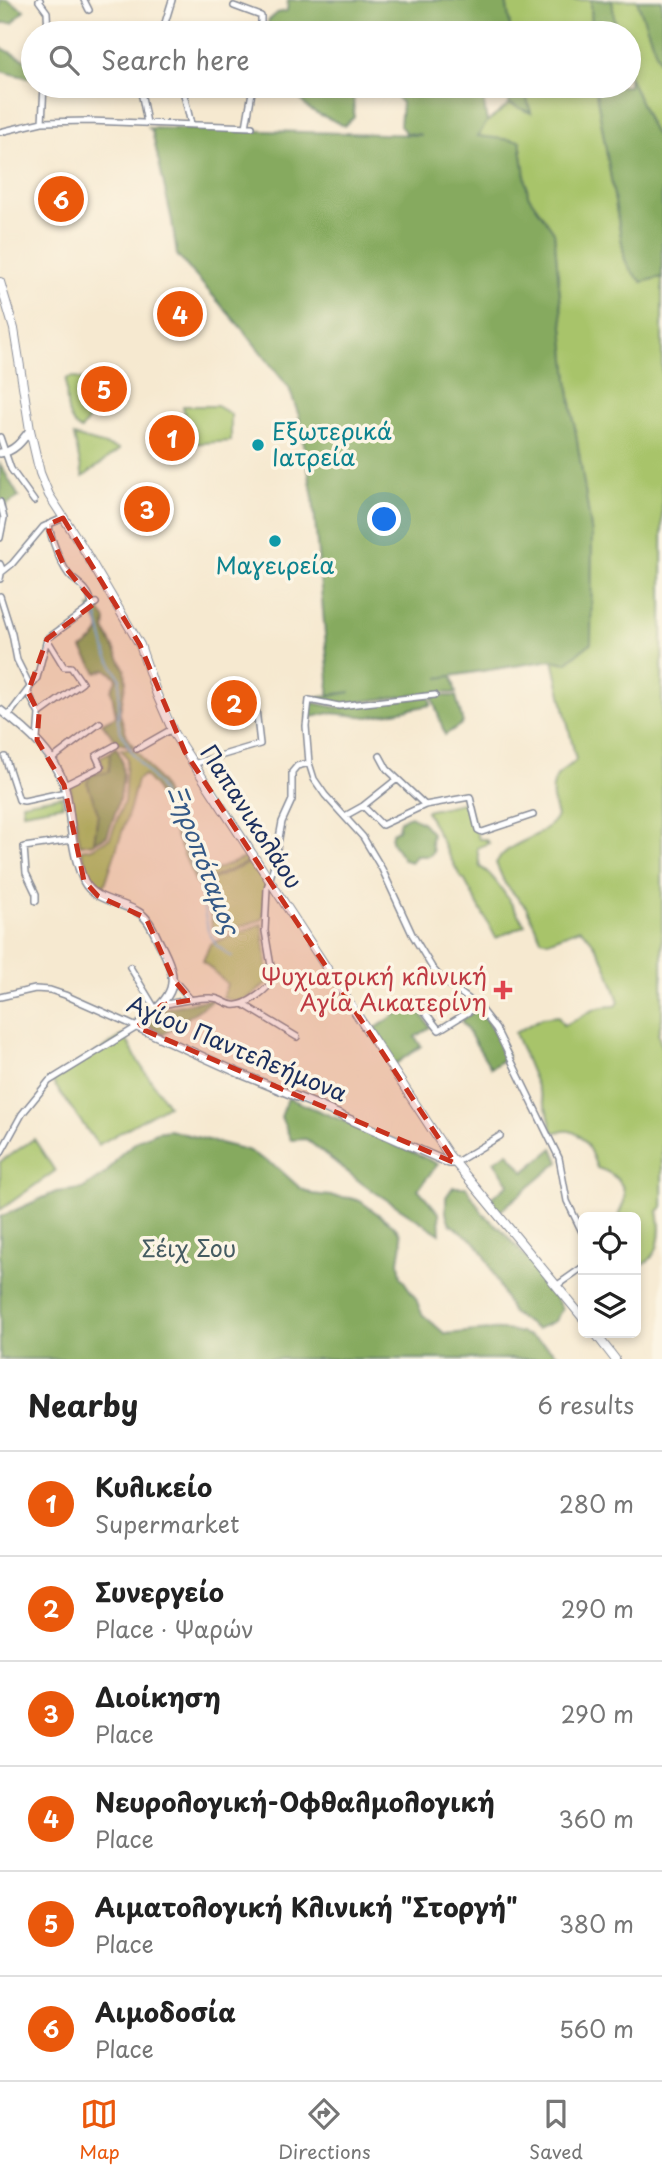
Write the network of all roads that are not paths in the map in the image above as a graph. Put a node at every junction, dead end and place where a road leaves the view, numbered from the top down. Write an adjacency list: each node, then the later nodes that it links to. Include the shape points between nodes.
1 (84, 0): 5 (street)
2 (172, 0): 7 (street)
3 (39, 1): 6 (street)
4 (234, 6): 8 (street, via 261,16)
5 (89, 10)
6 (47, 21)
7 (166, 21)
8 (261, 21)
9 (43, 98): 13 (street)
10 (142, 98): 14 (street)
11 (185, 98): 15 (street)
12 (252, 98): 15 (street, via 249,127)
13 (41, 122): 14 (street); 16 (street)
14 (147, 122): 15 (street)
15 (191, 124)
16 (0, 132)
17 (0, 282): 18 (main road, Παπανικολάου, via 14,329)
18 (30, 430): 20 (street, via 14,449); 23 (main road, Παπανικολάου, via 40,473)
19 (0, 437): 20 (street)
20 (2, 454): 21 (street)
21 (34, 500)
22 (0, 502): 25 (street, via 4,518)
23 (63, 518): 24 (street); 37 (main road, Παπανικολάου, via 134,634)
24 (48, 524): 27 (street); 29 (street, via 64,566 94,604)
25 (0, 538)
26 (0, 564): 27 (street)
27 (1, 575)
28 (0, 596): 30 (street, via 17,660 30,686)
29 (47, 639): 30 (street, via 37,678); 34 (street, via 64,667 71,667 82,683)
30 (28, 692): 34 (street); 35 (street)
31 (435, 695): 44 (street, via 339,706 309,700)
32 (256, 709): 45 (street, via 260,744)
33 (0, 710): 35 (street)
34 (38, 714): 38 (street)
35 (8, 716): 38 (street)
36 (100, 723): 43 (street)
37 (172, 729): 40 (street); 45 (main road, Παπανικολάου)
38 (37, 740): 43 (street)
39 (116, 745): 47 (street, via 96,756 101,766)
40 (137, 748)
41 (380, 756): 46 (street)
42 (5, 757): 47 (street, via 19,800)
43 (51, 760): 47 (street)
44 (309, 763): 51 (street, via 319,787); 53 (street, via 292,772 292,800 282,822)
45 (193, 764): 53 (main road, Παπανικολάου)
46 (397, 779): 48 (street); 49 (street)
47 (65, 788): 52 (street)
48 (425, 805): 49 (street, via 382,825); 50 (street, via 471,797 480,832)
49 (363, 806): 51 (street)
50 (533, 815)
51 (345, 816): 61 (street, via 382,869 432,967)
52 (72, 840): 54 (street, via 24,847 26,873); 56 (street, via 88,887 146,918 169,960)
53 (269, 880): 60 (street, via 265,931 273,981); 67 (main road, Παπανικολάου)
54 (36, 901)
55 (130, 967): 62 (street)
56 (173, 979): 59 (street); 62 (street)
57 (0, 997): 63 (street, Αγίου Παντελεήμονα, via 35,989 55,991)
58 (415, 999): 61 (street, via 439,1030)
59 (191, 1000): 60 (street, via 216,998 234,1006); 62 (street)
60 (243, 1004): 64 (street)
61 (478, 1006): 68 (street, via 496,1029 559,1158 567,1201)
62 (159, 1007): 63 (street)
63 (137, 1027): 66 (street, via 49,1081 22,1114); 67 (street, Αγίου Παντελεήμονα)
64 (297, 1037)
65 (500, 1136): 67 (street)
66 (0, 1154)
67 (455, 1163): 70 (main road, Παπανικολάου)
68 (578, 1224)
69 (578, 1271): 70 (street)
70 (556, 1286): 71 (main road, Παπανικολάου)
71 (578, 1312)
72 (599, 1338): 73 (main road)
73 (615, 1359)

